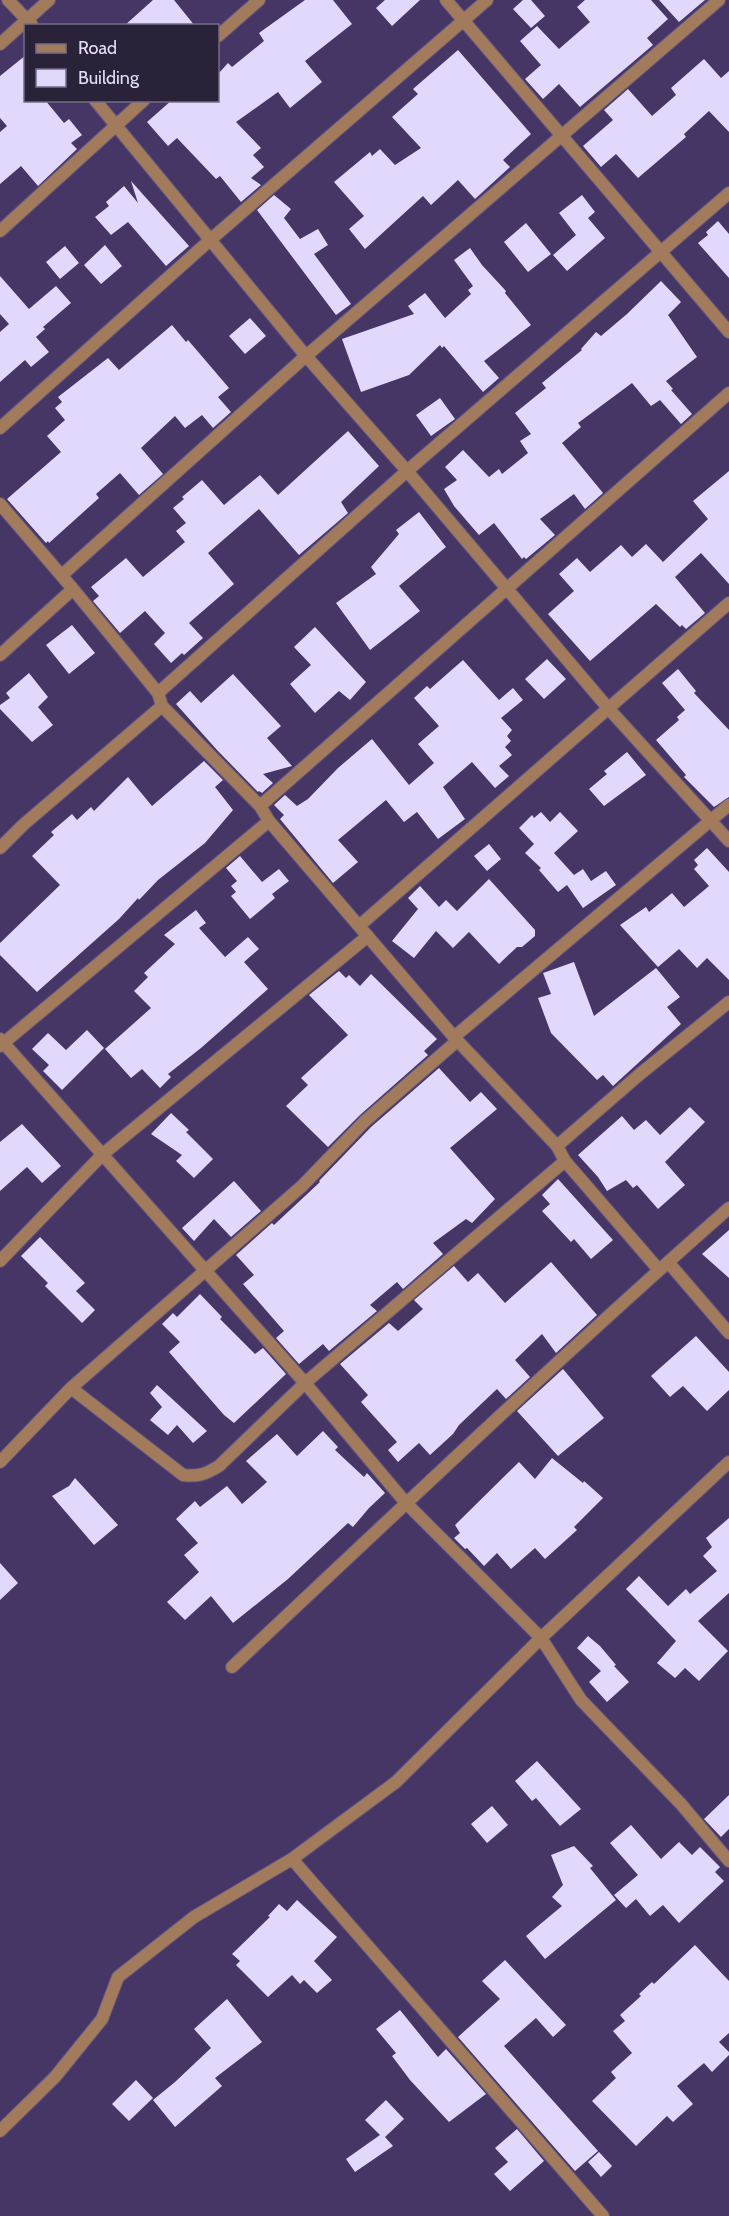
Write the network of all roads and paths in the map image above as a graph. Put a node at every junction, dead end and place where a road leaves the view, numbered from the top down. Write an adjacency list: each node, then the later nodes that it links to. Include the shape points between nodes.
1 (8, 0): 8 (street)
2 (49, 0): 8 (street)
3 (259, 0): 10 (street)
4 (446, 0): 7 (street)
5 (488, 0): 7 (street)
6 (719, 0): 15 (street)
7 (464, 21): 15 (street); 18 (street)
8 (30, 23)
9 (24, 27): 11 (street)
10 (219, 35)
11 (0, 44)
12 (97, 102): 14 (street)
13 (142, 102): 14 (street)
14 (115, 125): 17 (street); 18 (street)
15 (562, 135): 19 (street); 21 (street)
16 (729, 193): 19 (street)
17 (0, 231)
18 (209, 241): 21 (street); 23 (street)
19 (660, 252): 20 (street); 24 (street)
20 (729, 332)
21 (306, 356): 24 (street); 26 (street)
22 (729, 393): 27 (street)
23 (0, 428)
24 (407, 471): 27 (street); 31 (street)
25 (0, 504): 26 (street)
26 (62, 576): 28 (street)
27 (505, 588): 33 (street); 35 (street)
28 (74, 589): 30 (street); 31 (street)
29 (729, 603): 33 (street)
30 (0, 655)
31 (158, 693): 32 (street)
32 (162, 706): 35 (street); 39 (street)
33 (608, 708): 37 (street); 40 (street)
34 (729, 805): 37 (street)
35 (260, 806): 36 (street)
36 (269, 821): 40 (street); 44 (street)
37 (710, 821): 38 (street); 43 (street)
38 (729, 841)
39 (0, 848)
40 (359, 926): 41 (street)
41 (368, 936): 43 (street); 46 (street)
42 (729, 1002): 45 (street)
43 (455, 1039): 45 (street); 51 (street, via 365,1121 302,1186)
44 (1, 1043): 46 (street)
45 (557, 1146): 47 (street)
46 (103, 1154): 49 (street); 51 (street)
47 (565, 1161): 50 (street); 53 (street)
48 (729, 1208): 50 (street)
49 (0, 1261)
50 (663, 1266): 52 (street); 57 (street)
51 (205, 1272): 53 (street); 54 (street)
52 (729, 1333)
53 (305, 1383): 54 (street, via 219,1466 196,1477 183,1475); 57 (street)
54 (71, 1388): 55 (street)
55 (0, 1462)
56 (729, 1462): 58 (street)
57 (406, 1503): 58 (street); 59 (street)
58 (540, 1638): 60 (street, via 396,1782); 61 (street, via 581,1700 681,1804)
59 (232, 1667)
60 (292, 1859): 62 (street, via 194,1917 118,1977 102,2019 55,2077); 63 (street)
61 (729, 1861)
62 (0, 2131)
63 (603, 2216)

